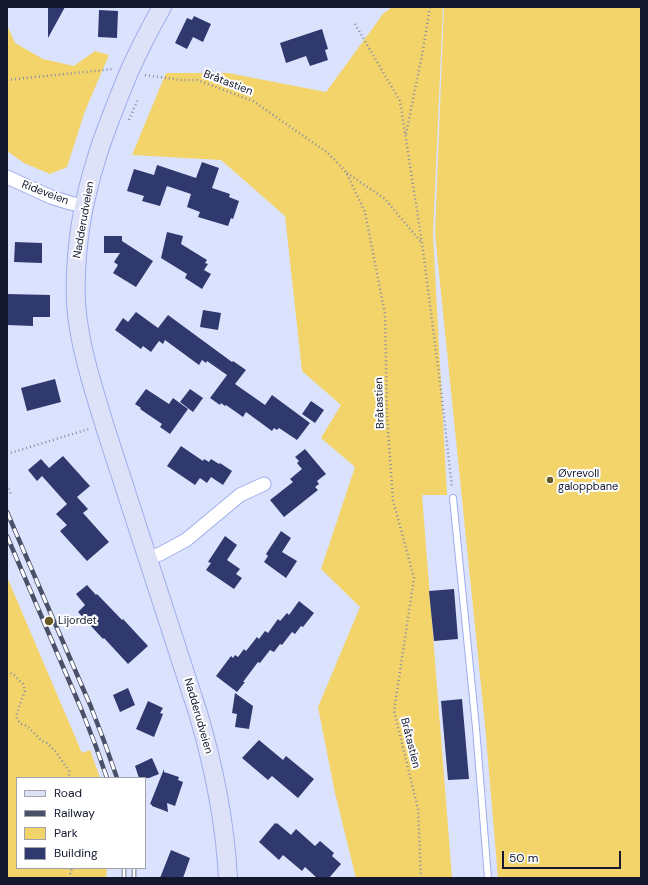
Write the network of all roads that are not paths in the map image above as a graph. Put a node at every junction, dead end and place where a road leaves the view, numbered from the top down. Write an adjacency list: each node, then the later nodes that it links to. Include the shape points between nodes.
1 (162, 7): 3 (main road, Nadderudveien, via 129,71 97,156)
2 (7, 177): 3 (street, Rideveien, via 50,197)
3 (85, 206): 6 (main road, Nadderudveien, via 76,263 76,304 80,336 91,380)
4 (264, 484): 6 (street, via 240,495 186,540)
5 (453, 498): 8 (lane)
6 (148, 558): 7 (main road, Nadderudveien, via 206,742 222,812)
7 (228, 878)
8 (488, 878)

